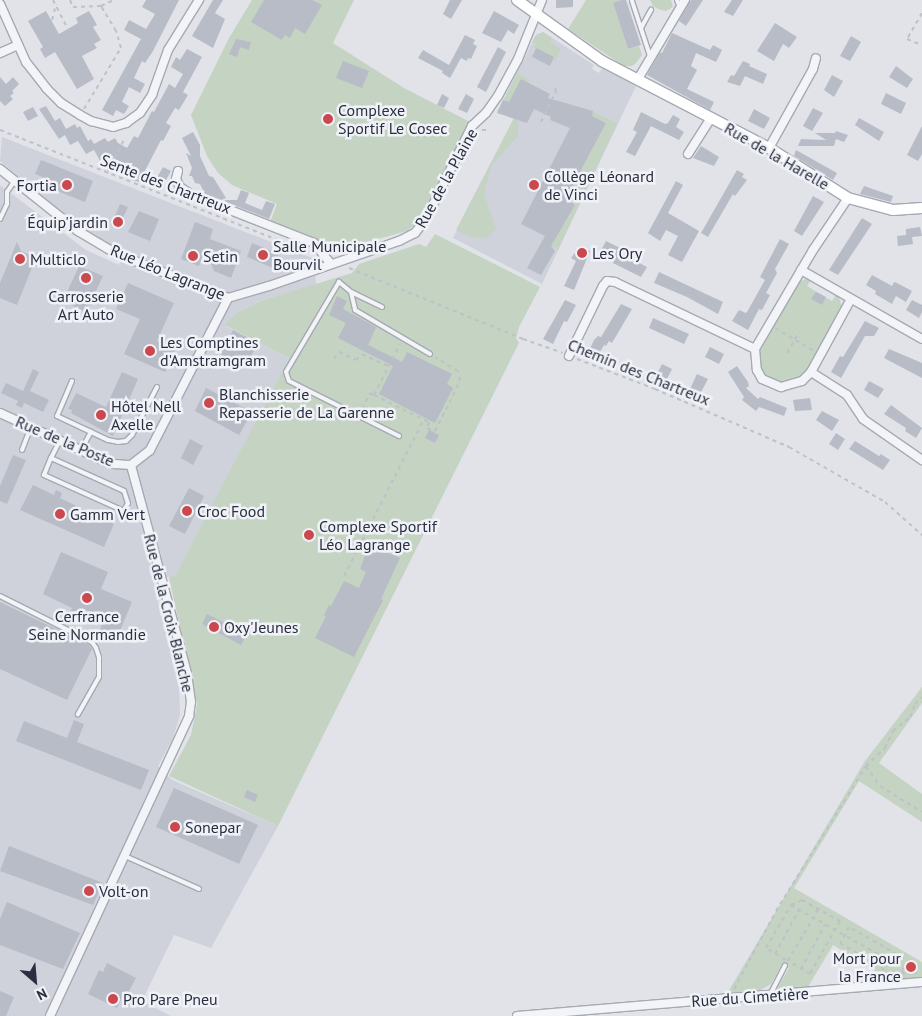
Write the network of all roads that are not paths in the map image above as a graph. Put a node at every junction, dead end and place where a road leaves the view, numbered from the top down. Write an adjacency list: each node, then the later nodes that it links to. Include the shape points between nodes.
1 (199, 0): 12 (street, via 168,50 152,95 140,113 113,127 91,121 61,103 38,79)
2 (517, 0): 10 (street, Rue de la Harelle)
3 (542, 0): 10 (street, Rue de la Plaine)
4 (677, 0): 8 (lane)
5 (685, 0): 8 (street)
6 (632, 1): 11 (lane)
7 (0, 4): 12 (street)
8 (680, 8): 14 (street)
9 (651, 10): 11 (lane)
10 (537, 14): 16 (street, Rue de la Harelle, via 602,61); 26 (street, Rue de la Plaine, via 518,59 498,96 472,126 426,220 415,233)
11 (641, 28): 14 (lane)
12 (18, 44): 13 (street)
13 (0, 53)
14 (651, 58): 16 (street)
15 (816, 58): 18 (street, via 813,69)
16 (638, 79): 17 (street, Rue de la Harelle)
17 (711, 118): 18 (street, Rue de la Harelle); 19 (street)
18 (768, 148): 23 (street, Rue de la Harelle)
19 (688, 154)
20 (0, 170): 22 (street, Rue Léo Lagrange)
21 (178, 171): 27 (street, via 176,179 180,187 192,195 314,244)
22 (15, 180): 25 (lane, via 7,192 7,204); 30 (street, Rue Léo Lagrange, via 78,231 114,253)
23 (848, 198): 24 (street, Rue de la Harelle, via 893,210); 28 (street)
24 (922, 208)
25 (0, 219)
26 (354, 256): 27 (street, Rue Léo Lagrange)
27 (331, 264): 30 (street, Rue Léo Lagrange)
28 (801, 270): 31 (street); 34 (street)
29 (351, 292): 32 (lane); 35 (lane, via 355,310); 43 (lane, via 340,282 286,372 289,381)
30 (228, 298): 49 (street, via 150,450)
31 (851, 299): 33 (street); 37 (street)
32 (382, 307)
33 (922, 339)
34 (756, 349): 36 (street, via 607,281); 37 (street, via 757,370 770,384 782,388 802,381)
35 (430, 354)
36 (569, 356)
37 (811, 372): 48 (street, via 847,394 863,418)
38 (72, 382): 42 (lane, via 57,416)
39 (157, 386): 42 (lane, via 132,435 126,440 108,440)
40 (1, 415): 41 (street, Rue de la Poste)
41 (31, 427): 44 (street, Rue de la Poste); 45 (lane)
42 (91, 432): 46 (lane)
43 (399, 436)
44 (60, 440): 46 (street, Rue de la Poste); 47 (lane)
45 (22, 450)
46 (81, 450): 49 (street, Rue de la Poste, via 114,464)
47 (51, 458): 47 (lane, via 44,475 124,511 128,503 124,491)
48 (922, 460)
49 (132, 465): 52 (street, Rue de la Croix Blanche, via 187,673 191,702 185,727)
50 (0, 596): 51 (lane, via 92,642 96,648 99,677)
51 (78, 714)
52 (125, 856): 53 (lane); 57 (street, Rue de la Croix Blanche)
53 (199, 889)
54 (785, 966): 56 (lane)
55 (920, 980): 56 (street, Rue du Cimetière)
56 (770, 995): 58 (street, Rue du Cimetière)
57 (50, 1016)
58 (517, 1016)

